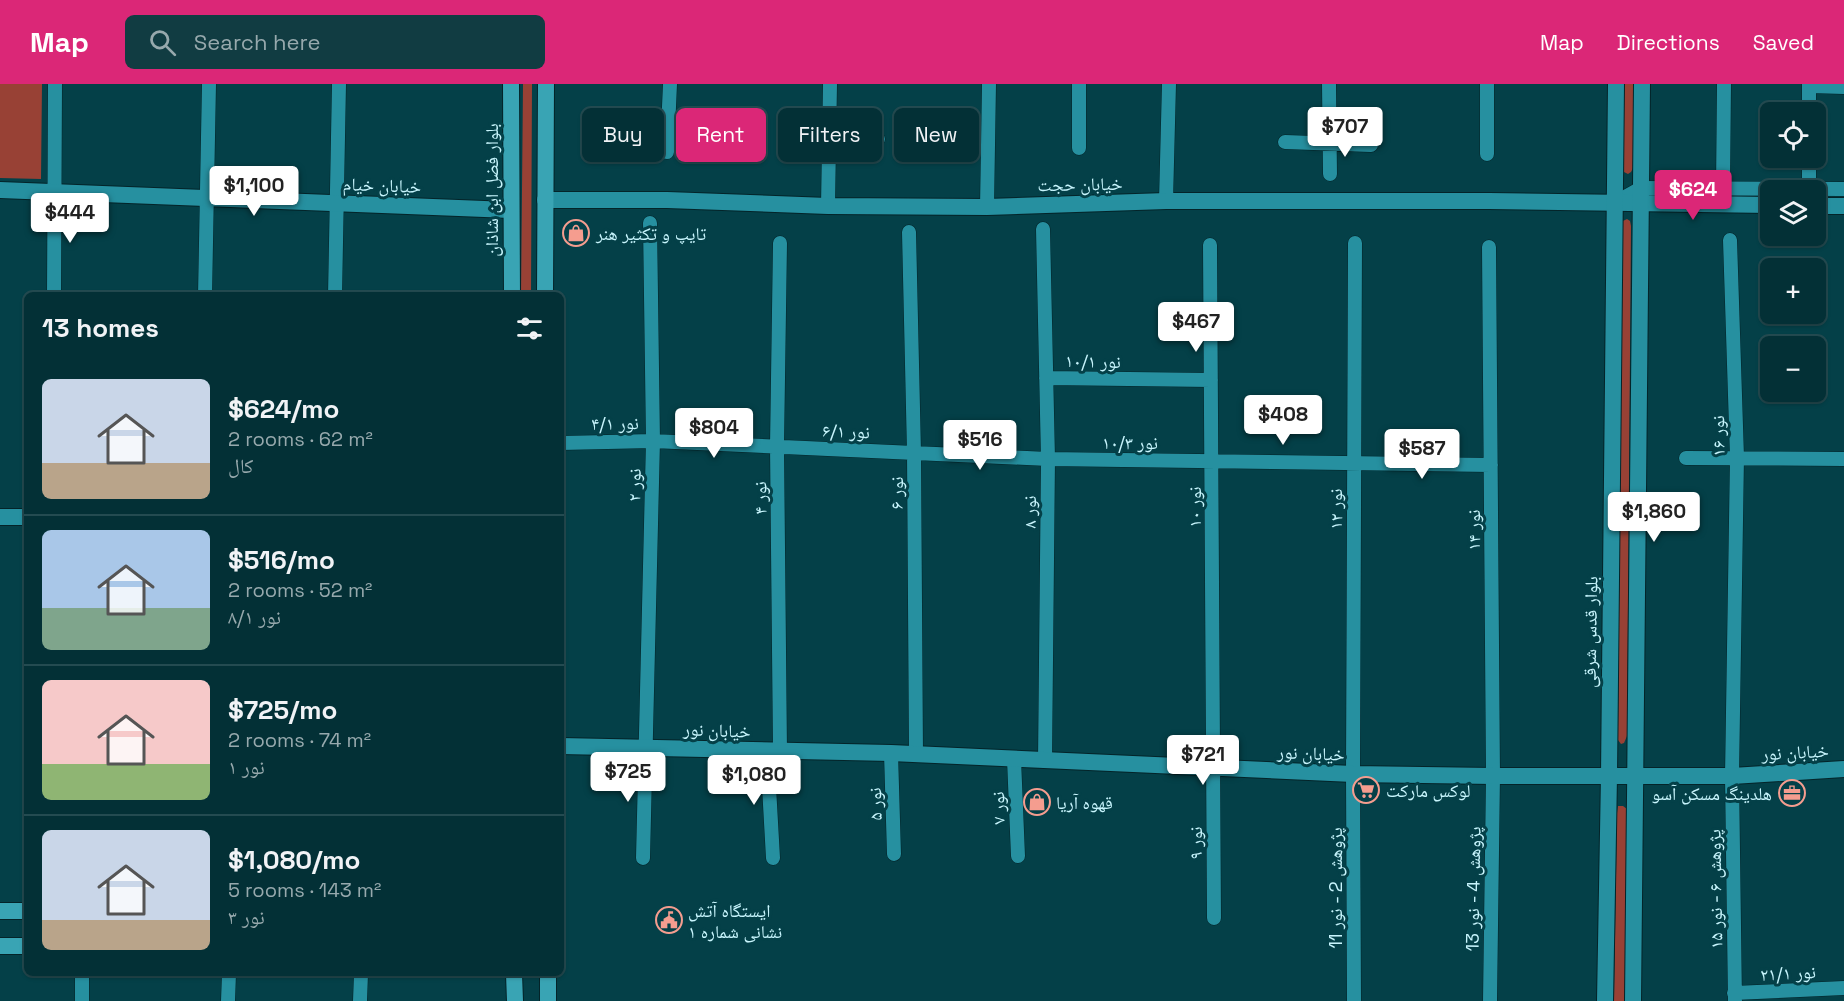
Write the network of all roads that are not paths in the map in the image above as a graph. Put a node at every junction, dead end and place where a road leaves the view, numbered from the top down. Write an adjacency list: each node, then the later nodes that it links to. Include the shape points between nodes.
1 (55, 84): 33 (street)
2 (209, 84): 35 (street)
3 (339, 84): 39 (street)
4 (511, 84): 45 (main road, بلوار فضل ابن شاذان)
5 (546, 84): 36 (main road)
6 (670, 84): 24 (street)
7 (830, 84): 19 (street)
8 (989, 84): 44 (street)
9 (1079, 84): 23 (street)
10 (1169, 84): 37 (street)
11 (1329, 84): 21 (street)
12 (1487, 84): 25 (street)
13 (1616, 84): 38 (main road, بلوار قدس شرقی)
14 (1641, 84): 34 (main road)
15 (1724, 84): 28 (street)
16 (1809, 85): 17 (street); 18 (street)
17 (1844, 87)
18 (1809, 102)
19 (830, 108)
20 (1285, 142): 21 (street)
21 (1329, 143): 22 (street); 27 (street)
22 (1371, 145)
23 (1079, 148)
24 (667, 152)
25 (1487, 154)
26 (829, 162): 41 (street)
27 (1330, 174)
28 (1723, 188): 29 (street); 34 (street)
29 (1760, 188)
30 (1826, 189): 31 (street)
31 (1844, 189)
32 (0, 190): 33 (main road, خیابان خیام)
33 (54, 192): 35 (main road, خیابان خیام); 54 (street)
34 (1640, 195): 38 (main road, خیابان حجت); 40 (main road, خیابان حجت); 87 (main road)
35 (206, 198): 39 (main road, خیابان خیام); 55 (street)
36 (545, 200): 41 (main road, خیابان حجت); 58 (main road)
37 (1166, 201): 38 (main road, خیابان حجت); 44 (main road, خیابان حجت)
38 (1616, 202): 84 (main road, بلوار قدس شرقی)
39 (337, 203): 45 (main road, خیابان خیام); 56 (street)
40 (1760, 204)
41 (828, 206): 44 (main road, خیابان حجت)
42 (1826, 206): 43 (main road)
43 (1844, 206)
44 (987, 207)
45 (510, 210): 57 (main road, بلوار فضل ابن شاذان)
46 (650, 223): 61 (street, نور ۲)
47 (1043, 228): 59 (street, نور ۸)
48 (909, 232): 64 (street, نور ۶)
49 (1730, 240): 65 (street, نور ۱۶)
50 (780, 243): 63 (street, نور ۴)
51 (1356, 243): 70 (street, نور ۱۲)
52 (1210, 245): 60 (street, نور ۱۰)
53 (1489, 247): 71 (street, نور ۱۴)
54 (54, 292)
55 (205, 292)
56 (335, 292)
57 (512, 292)
58 (545, 292)
59 (1046, 378): 60 (street, نور ۱۰/۱); 67 (street, نور ۸)
60 (1212, 380): 69 (street, نور ۱۰)
61 (653, 441): 62 (street, نور ۴/۱); 63 (street, نور ۴/۱); 75 (street, نور ۲)
62 (564, 443)
63 (777, 446): 64 (street, نور ۶/۱); 76 (street, نور ۴)
64 (914, 452): 67 (street, نور ۶/۱); 78 (street, نور ۶)
65 (1737, 457): 66 (street); 68 (street); 85 (street, نور ۱۶)
66 (1686, 458)
67 (1048, 459): 69 (street, نور ۱۰/۳); 80 (street, نور ۸)
68 (1844, 459)
69 (1212, 460): 70 (street, نور ۱۰/۳); 81 (street, نور ۱۰)
70 (1354, 463): 71 (street, نور ۱۰/۳); 83 (street, نور ۱۲)
71 (1491, 465): 86 (street, نور ۱۴)
72 (0, 517): 73 (main road)
73 (24, 517)
74 (564, 747): 75 (main road, خیابان نور)
75 (645, 747): 76 (main road, خیابان نور); 90 (street, نور ۲)
76 (773, 751): 77 (main road, خیابان نور); 91 (street, نور ۴)
77 (891, 753): 78 (main road, خیابان نور); 88 (street, نور ۵)
78 (916, 754): 79 (main road, خیابان نور)
79 (1014, 759): 80 (main road, خیابان نور); 89 (street, نور ۷)
80 (1046, 761): 81 (main road, خیابان نور)
81 (1213, 769): 83 (main road, خیابان نور); 94 (street, نور ۹)
82 (1844, 769): 85 (main road, خیابان نور)
83 (1353, 774): 86 (main road, خیابان نور); 109 (street, پژوهش 2 - نور 11)
84 (1609, 776): 86 (main road, خیابان نور); 87 (main road, خیابان نور); 111 (main road, بلوار قدس شرقی)
85 (1732, 776): 87 (main road, خیابان نور); 103 (street, پژوهش ۶ - نور ۱۵)
86 (1493, 777): 110 (street, پژوهش 4 - نور 13)
87 (1635, 777): 112 (main road)
88 (894, 854)
89 (1018, 856)
90 (643, 858)
91 (773, 858)
92 (0, 911): 93 (main road)
93 (24, 911)
94 (1214, 918)
95 (0, 946): 96 (main road)
96 (24, 946)
97 (82, 976): 104 (street)
98 (229, 976): 105 (street)
99 (361, 976): 106 (street)
100 (514, 976): 107 (main road)
101 (548, 976): 108 (main road)
102 (1844, 988): 103 (street, نور ۲۱/۱)
103 (1734, 997)
104 (82, 1001)
105 (228, 1001)
106 (360, 1001)
107 (514, 1001)
108 (548, 1001)
109 (1354, 1001)
110 (1490, 1001)
111 (1605, 1001)
112 (1633, 1001)

